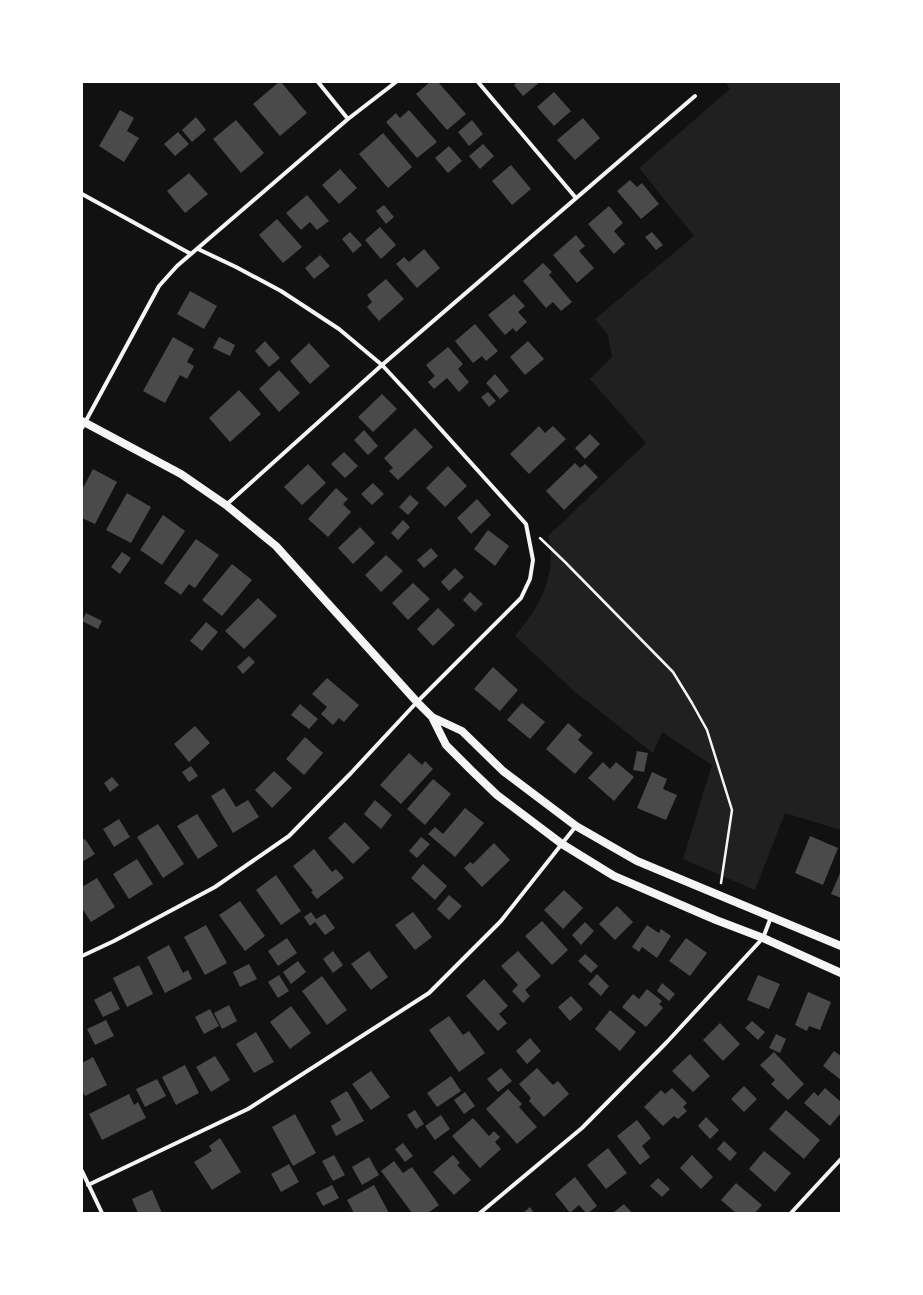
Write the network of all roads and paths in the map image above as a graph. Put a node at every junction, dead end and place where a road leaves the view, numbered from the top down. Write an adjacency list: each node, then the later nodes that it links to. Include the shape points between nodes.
1 (318, 82): 5 (street)
2 (396, 82): 5 (street)
3 (478, 82): 7 (street)
4 (695, 96): 7 (street)
5 (348, 119): 8 (street)
6 (82, 194): 9 (street)
7 (576, 198): 10 (street)
8 (198, 249): 9 (street); 10 (street, via 281,291 340,329)
9 (191, 254): 11 (street, via 159,286)
10 (382, 365): 12 (street); 13 (street)
11 (83, 424): 12 (main road, via 181,474)
12 (226, 504): 14 (main road, via 276,546)
13 (526, 524): 14 (street, via 534,560 530,579 521,598); 18 (path, via 673,672 692,703 706,730 732,810)
14 (417, 702): 15 (main road); 22 (street, via 289,836 215,888)
15 (432, 717): 16 (main road, via 462,731 503,771); 17 (main road, via 446,745 472,771 497,795)
16 (576, 826): 17 (street); 18 (main road, via 637,861)
17 (562, 844): 20 (main road, via 614,876); 26 (street, via 501,921 429,993 248,1109)
18 (720, 895): 19 (main road)
19 (772, 917): 20 (street); 21 (main road)
20 (763, 938): 23 (main road); 28 (street, via 667,1042 582,1128)
21 (841, 946)
22 (82, 956)
23 (841, 973)
24 (841, 1159): 29 (street)
25 (82, 1171): 26 (street)
26 (88, 1185): 27 (street)
27 (102, 1213)
28 (480, 1213)
29 (790, 1213)

